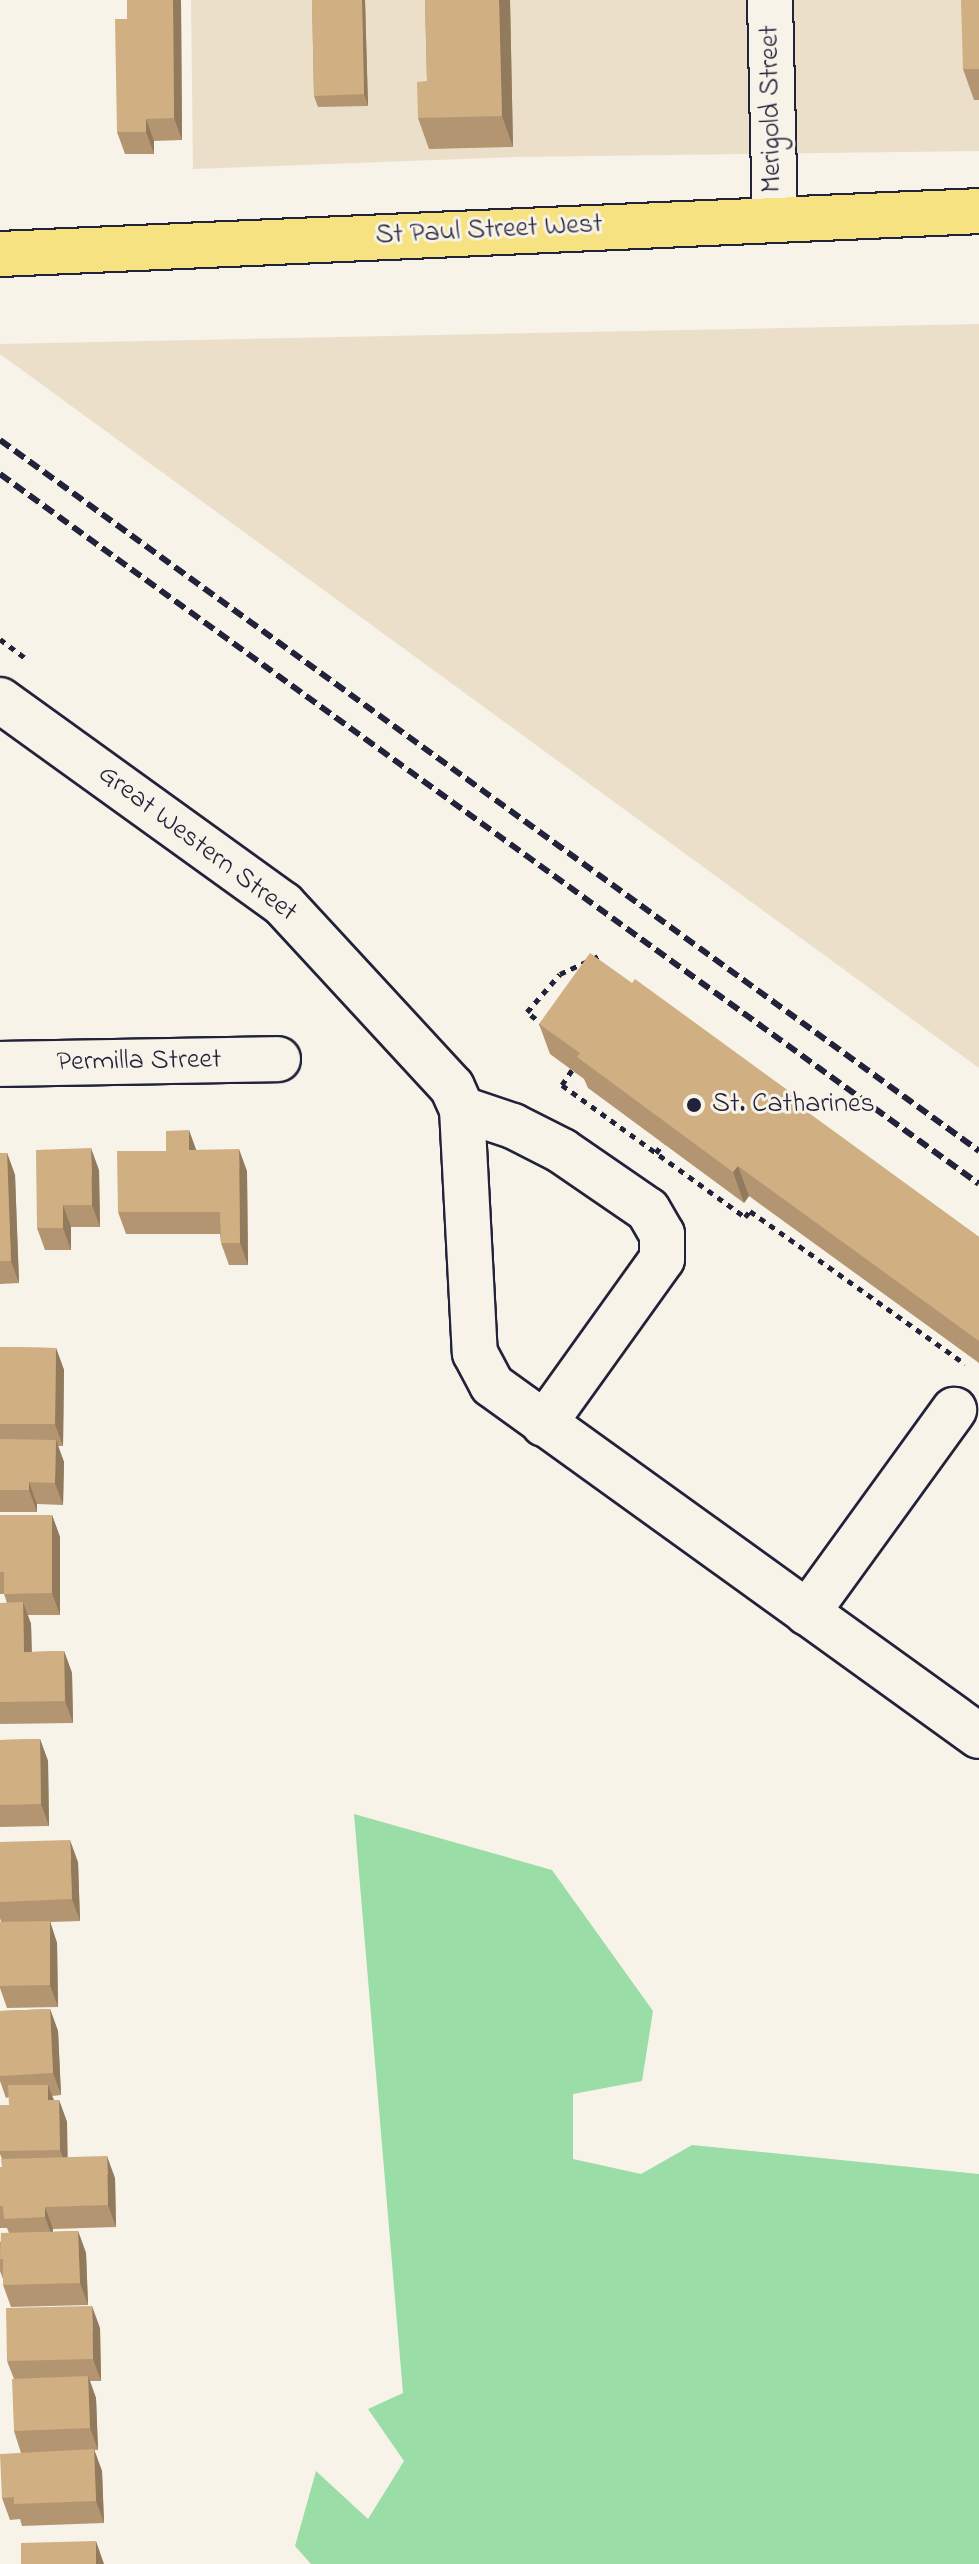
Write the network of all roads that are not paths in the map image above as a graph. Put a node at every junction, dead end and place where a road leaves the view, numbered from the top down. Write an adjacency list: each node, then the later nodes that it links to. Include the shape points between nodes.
1 (770, 0): 3 (street, Merigold Street)
2 (979, 211): 3 (main road, St Paul Street West)
3 (775, 218): 4 (main road, St Paul Street West)
4 (0, 254)
5 (0, 700): 8 (street, Great Western Street, via 283,904)
6 (278, 1059): 7 (street, Permilla Street)
7 (0, 1064)
8 (452, 1092): 10 (street, via 475,1353 492,1385); 10 (street, via 562,1151 648,1210 662,1234 662,1259)
9 (954, 1410): 11 (street)
10 (544, 1424): 11 (street)
11 (807, 1613): 12 (street)
12 (979, 1736)

